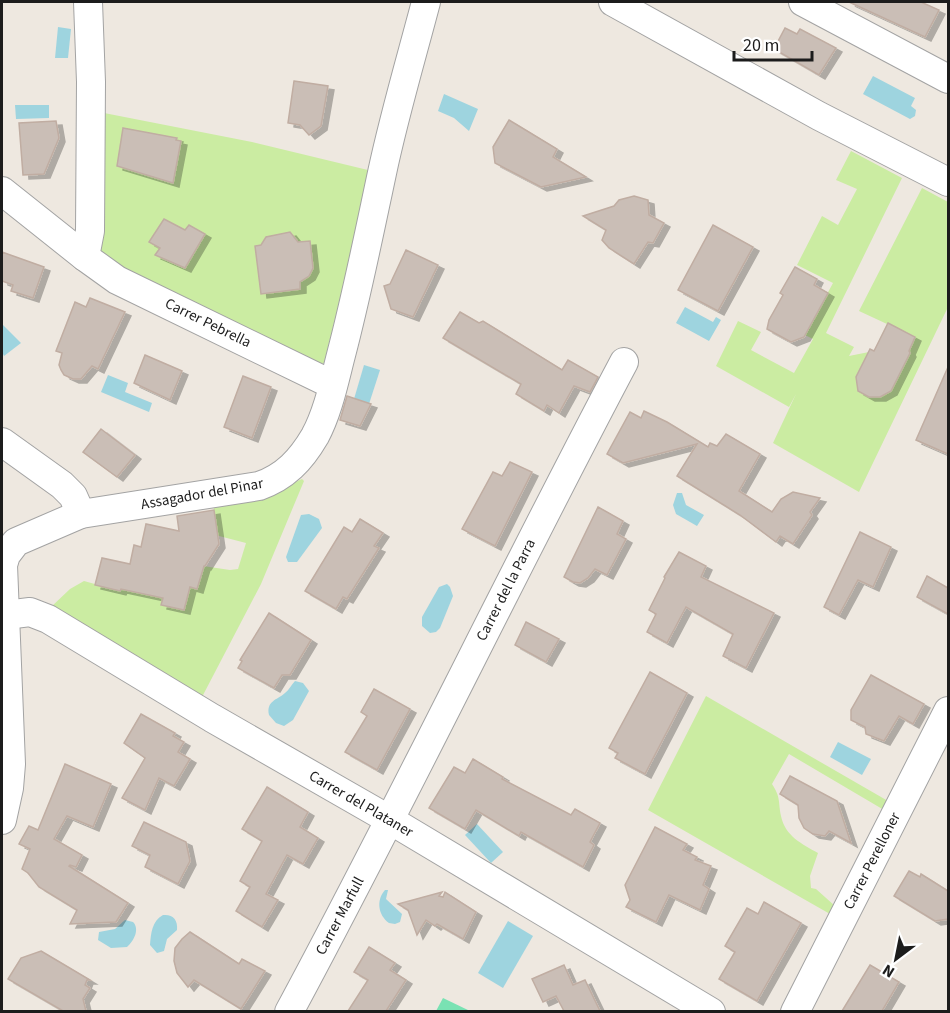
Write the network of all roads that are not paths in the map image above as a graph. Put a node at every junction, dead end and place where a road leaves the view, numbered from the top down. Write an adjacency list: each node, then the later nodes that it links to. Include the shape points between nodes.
1 (88, 2): 8 (street, via 90,222)
2 (426, 2): 10 (street, Assagador del Pinar)
3 (613, 2): 6 (street)
4 (803, 2): 5 (street)
5 (948, 79)
6 (948, 182)
7 (2, 191): 8 (street, Carrer Pebrella)
8 (86, 257): 10 (street, Carrer Pebrella, via 117,280)
9 (624, 362): 16 (street, Carrer del la Parra)
10 (333, 385): 12 (street, Assagador del Pinar, via 314,437 289,470 271,482)
11 (2, 442): 12 (street, via 69,491)
12 (81, 514): 13 (street, Assagador del Pinar, via 16,542 11,548 3,565)
13 (6, 615): 15 (street, Assagador del Pinar, via 11,764); 16 (street, Carrer del Plataner, via 30,612 48,620)
14 (948, 711): 19 (street, Carrer Perelloner)
15 (2, 820)
16 (390, 820): 17 (street, Carrer Marfull); 18 (street, Carrer del Plataner)
17 (290, 1011)
18 (711, 1011)
19 (795, 1011)

